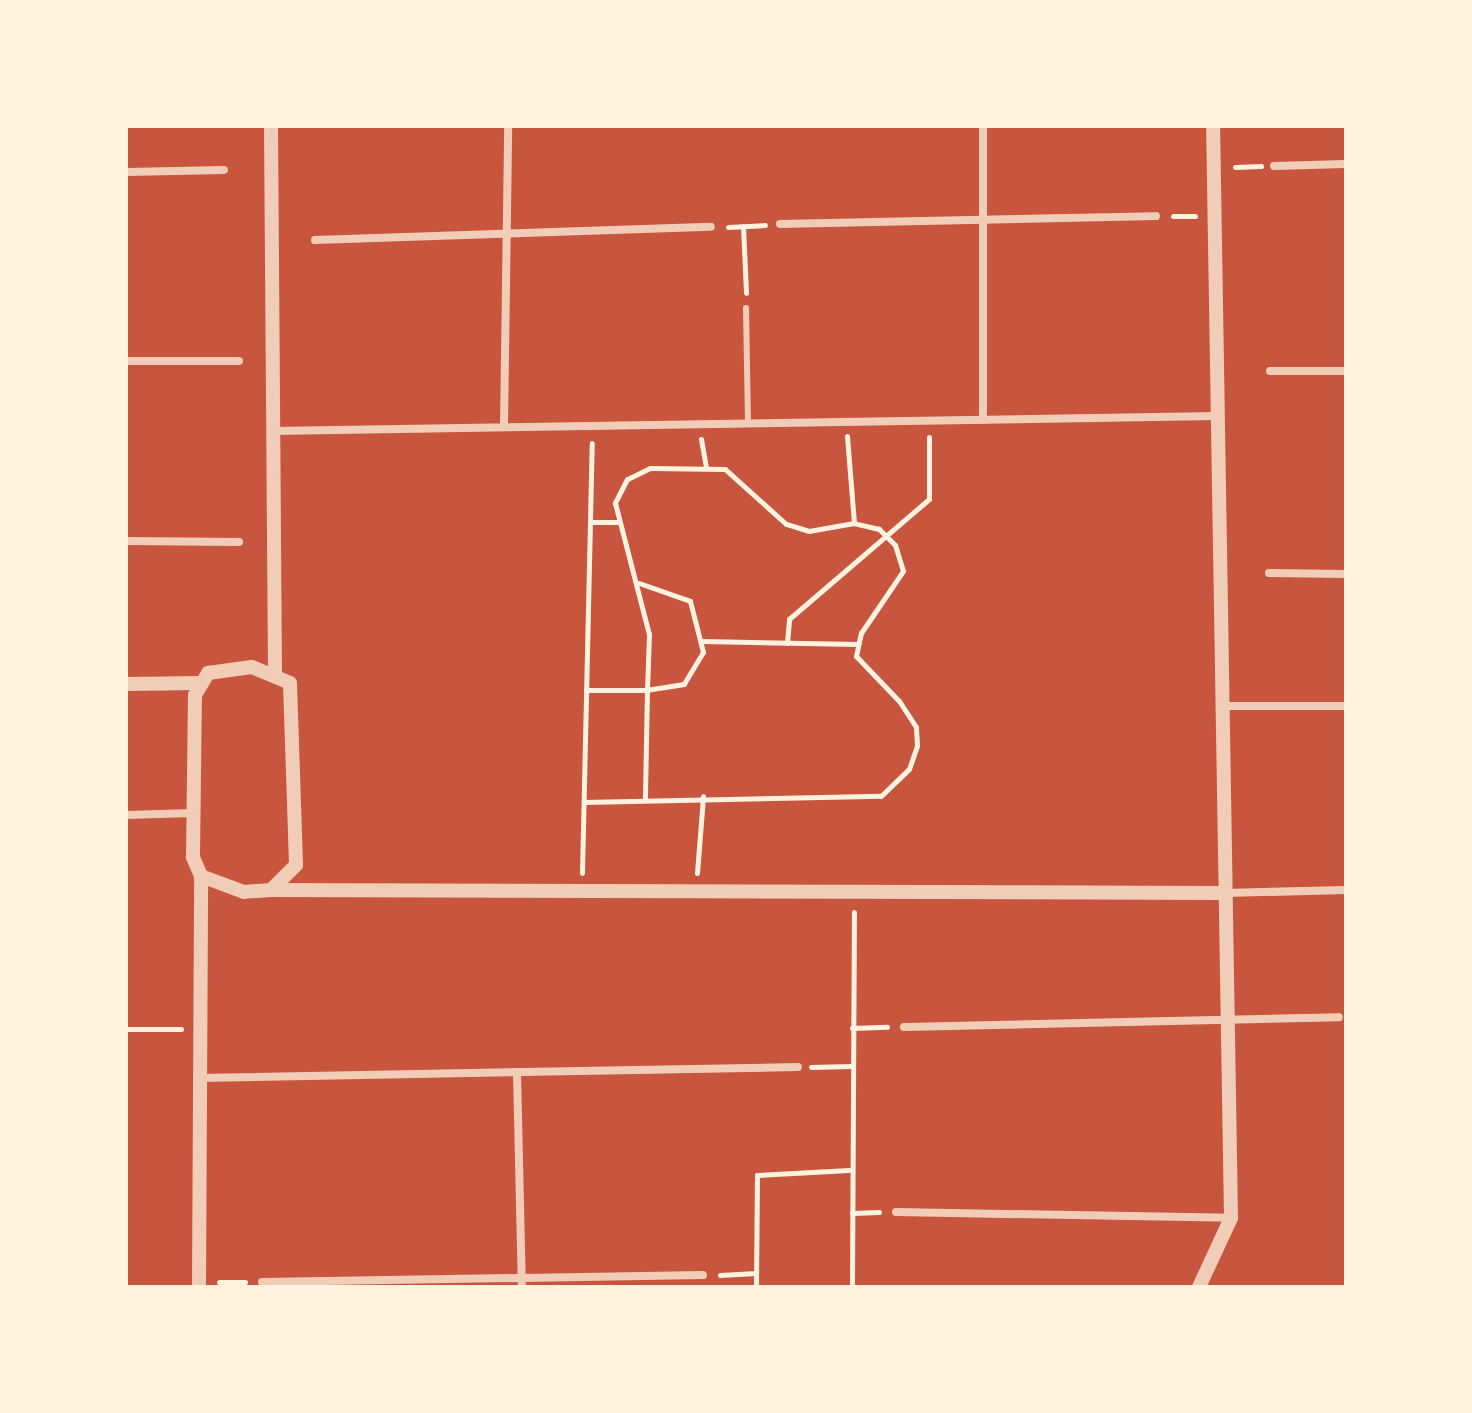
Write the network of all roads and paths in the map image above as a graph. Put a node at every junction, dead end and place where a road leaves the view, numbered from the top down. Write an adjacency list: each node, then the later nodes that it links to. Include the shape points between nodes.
1 (271, 126): 30 (street)
2 (508, 126): 16 (street)
3 (983, 126): 12 (street)
4 (1213, 126): 7 (street)
5 (1346, 164): 6 (street)
6 (1274, 166): 7 (path)
7 (1214, 167): 11 (street)
8 (224, 170): 9 (street)
9 (126, 172)
10 (1156, 216): 11 (path); 12 (street)
11 (1214, 216): 23 (street)
12 (983, 219): 13 (street); 24 (street)
13 (780, 224): 14 (path)
14 (743, 226): 15 (path); 18 (path)
15 (711, 227): 16 (street)
16 (506, 236): 17 (street); 29 (street)
17 (315, 240)
18 (746, 308): 27 (lane)
19 (126, 361): 20 (street)
20 (239, 361)
21 (1270, 371): 22 (street)
22 (1346, 371)
23 (1217, 416): 24 (street); 48 (street)
24 (983, 420): 25 (street)
25 (929, 421): 26 (street); 34 (path, via 929,499)
26 (846, 422): 27 (street); 33 (path)
27 (748, 424): 28 (street)
28 (592, 426): 29 (street); 31 (path)
29 (504, 427): 30 (street)
30 (273, 431): 43 (street)
31 (590, 522): 32 (path); 46 (path)
32 (617, 522): 33 (path, via 615,503 627,479 675,464 725,469 786,524 809,531); 39 (path)
33 (854, 523): 34 (path)
34 (890, 540): 41 (path, via 789,619); 42 (path, via 903,571)
35 (126, 541): 36 (street)
36 (239, 542)
37 (1269, 573): 38 (street)
38 (1346, 574)
39 (638, 583): 40 (path, via 690,601); 47 (path, via 649,634)
40 (701, 641): 41 (path); 47 (path, via 703,652 684,684)
41 (787, 643): 42 (path)
42 (858, 644): 50 (path, via 856,656 916,727 909,769 881,796)
43 (275, 671): 44 (street, via 230,669 208,673); 56 (street, via 290,683 296,865)
44 (202, 683): 45 (street); 53 (street, via 195,695)
45 (126, 684)
46 (586, 690): 47 (path); 52 (path)
47 (647, 690): 51 (path)
48 (1221, 706): 49 (street); 61 (street)
49 (1346, 706)
50 (703, 796): 51 (path); 58 (path)
51 (645, 799): 52 (path)
52 (584, 802): 57 (path)
53 (193, 813): 54 (street); 55 (street, via 193,857)
54 (126, 815)
55 (201, 876): 56 (street, via 219,888); 67 (street)
56 (271, 890): 57 (street)
57 (582, 890): 58 (street)
58 (696, 890): 60 (street)
59 (1346, 890): 61 (street)
60 (854, 891): 61 (street); 65 (path)
61 (1223, 893): 63 (street)
62 (1339, 1017): 63 (street)
63 (1227, 1020): 64 (street); 75 (street)
64 (904, 1027): 65 (path)
65 (852, 1028): 68 (path)
66 (126, 1029): 67 (path)
67 (200, 1029): 71 (street)
68 (851, 1066): 69 (path); 72 (path)
69 (798, 1067): 70 (street)
70 (517, 1072): 71 (street); 79 (street)
71 (200, 1078): 80 (street)
72 (849, 1170): 74 (path); 76 (path, via 757,1175)
73 (896, 1212): 74 (path); 75 (street)
74 (852, 1213): 82 (path)
75 (1231, 1218): 83 (street)
76 (756, 1273): 77 (path); 81 (path)
77 (703, 1275): 79 (street)
78 (262, 1282): 79 (street); 80 (path)
79 (522, 1284)
80 (199, 1285)
81 (756, 1287)
82 (852, 1287)
83 (1199, 1287)

